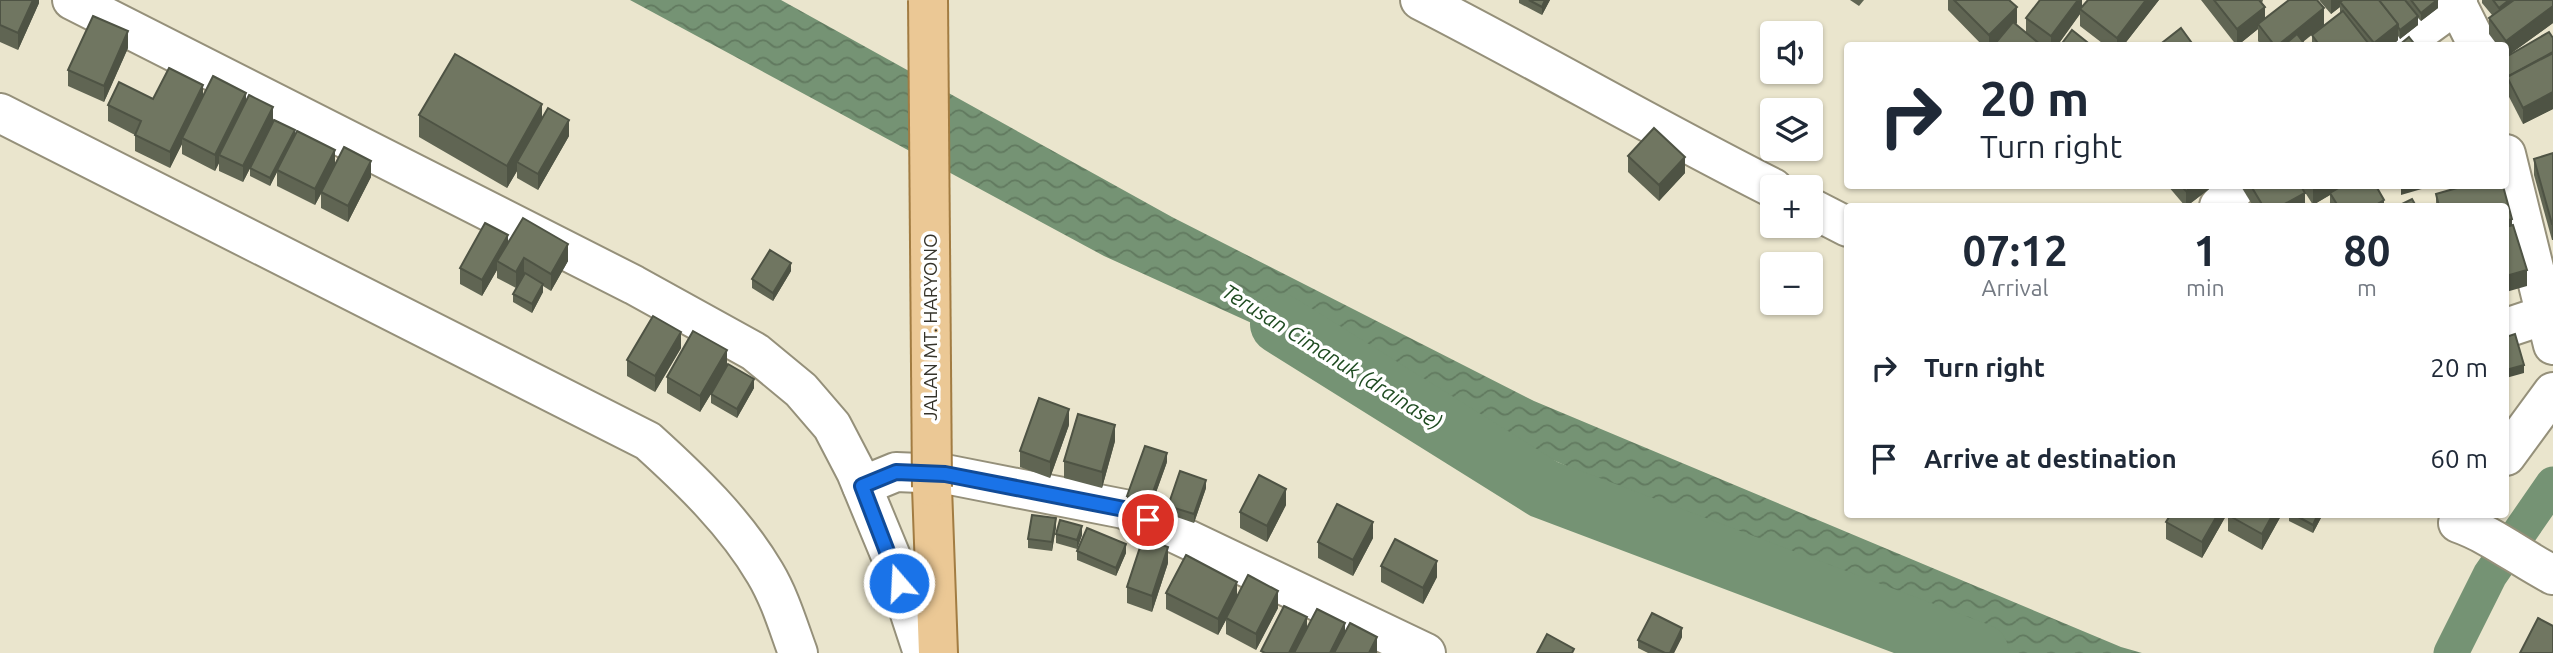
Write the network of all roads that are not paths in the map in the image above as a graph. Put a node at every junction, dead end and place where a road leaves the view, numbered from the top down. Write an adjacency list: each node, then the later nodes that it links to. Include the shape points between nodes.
1 (72, 0): 18 (street, via 634,285 755,352 801,390 832,426)
2 (928, 0): 23 (main road, JALAN MT. HARYONO, bridge)
3 (1420, 0): 9 (street)
4 (2456, 2): 5 (street); 6 (street)
5 (2404, 42)
6 (2476, 42)
7 (0, 113): 21 (street, via 648,441 723,514 764,572)
8 (2509, 165): 15 (street)
9 (1760, 181)
10 (2235, 189): 11 (street)
11 (2222, 203)
12 (1823, 214): 13 (street)
13 (1844, 224)
14 (2509, 328): 15 (street)
15 (2549, 330)
16 (2553, 392): 17 (street)
17 (2509, 452)
18 (862, 486): 22 (street); 24 (street, via 896,472 945,474 1124,509)
19 (2455, 518): 20 (street)
20 (2523, 558)
21 (798, 653)
22 (923, 653)
23 (938, 653)
24 (1426, 653)

